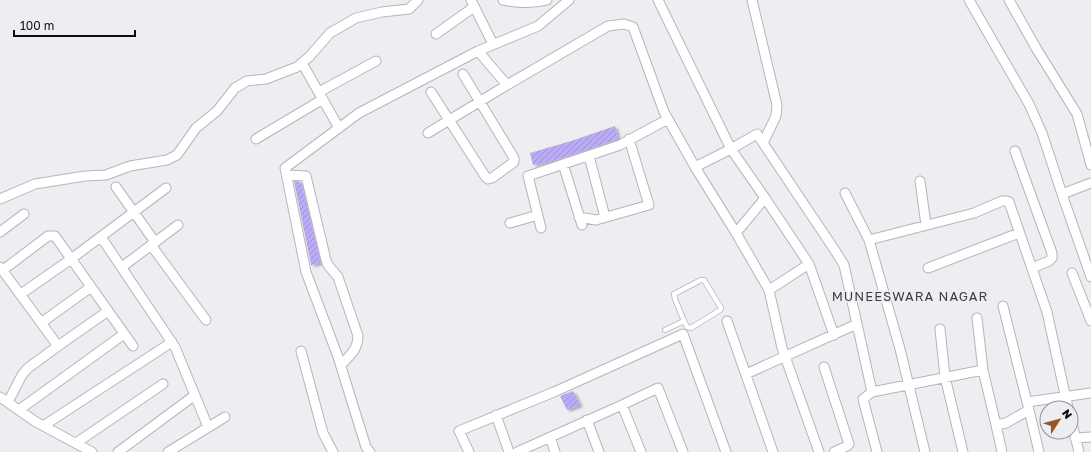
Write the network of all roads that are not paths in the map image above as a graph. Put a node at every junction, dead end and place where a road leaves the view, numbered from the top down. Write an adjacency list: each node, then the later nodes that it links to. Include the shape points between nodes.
1 (418, 0): 14 (street, via 409,9 356,18 330,33)
2 (503, 0): 3 (street, via 536,3)
3 (548, 0)
4 (569, 0): 11 (street, via 538,26)
5 (658, 0): 27 (street)
6 (752, 0): 26 (street, via 777,105 776,116)
7 (969, 0): 39 (street, via 1029,104 1042,133)
8 (1009, 0): 31 (street, via 1077,114)
9 (472, 4): 10 (street); 11 (street)
10 (436, 34)
11 (493, 44): 12 (street)
12 (478, 51): 16 (street); 22 (street, via 359,113)
13 (376, 61): 18 (street)
14 (302, 63): 18 (street); 41 (street, via 266,79 247,81 235,88 217,111 196,128 177,155 167,160 130,166 106,175 36,184)
15 (463, 74): 19 (street)
16 (507, 85): 19 (street); 20 (street, via 608,26 624,24 633,27)
17 (431, 92): 21 (street)
18 (321, 96): 22 (street); 24 (street)
19 (480, 101): 21 (street); 21 (street, via 515,159 492,178 488,179 485,176)
20 (668, 119): 25 (street); 32 (street)
21 (449, 120): 23 (street)
22 (340, 128): 33 (street, via 285,168)
23 (428, 133)
24 (256, 139)
25 (629, 139): 29 (street, via 620,145); 45 (street, via 650,205)
26 (763, 143): 27 (street, via 757,134); 75 (street, via 844,265)
27 (731, 149): 32 (street); 40 (street)
28 (1015, 151): 61 (street, via 1052,253 1049,261)
29 (588, 156): 30 (street); 45 (street)
30 (563, 164): 44 (street, via 528,176); 45 (street, via 580,221)
31 (1091, 164)
32 (695, 167): 51 (street)
33 (287, 175): 86 (street, via 306,272); 86 (street, via 306,177 326,260 338,277 358,336 356,348)
34 (920, 181): 48 (street)
35 (1091, 183): 39 (street)
36 (116, 187): 42 (street)
37 (166, 188): 42 (street)
38 (846, 192): 54 (street)
39 (1062, 194): 63 (street)
40 (764, 198): 51 (street); 57 (street)
41 (0, 199)
42 (134, 212): 53 (street); 55 (street)
43 (24, 214): 50 (street)
44 (538, 215): 46 (street); 49 (street)
45 (605, 217)
46 (510, 223)
47 (178, 225): 55 (street)
48 (926, 225): 52 (street, via 974,213 1007,200 1011,205); 54 (street)
49 (541, 228)
50 (0, 232)
51 (736, 233): 65 (street)
52 (1019, 233): 60 (street); 61 (street)
53 (101, 237): 56 (street); 58 (street)
54 (869, 240): 92 (street)
55 (153, 244): 58 (street); 70 (street)
56 (71, 259): 59 (street, via 58,238 52,235); 64 (street); 66 (street)
57 (809, 264): 65 (street); 80 (street)
58 (122, 267): 81 (street)
59 (1, 268): 66 (street)
60 (928, 268)
61 (1032, 268): 96 (street, via 1047,312)
62 (1072, 273): 72 (street)
63 (1091, 277)
64 (91, 287): 68 (street); 74 (street)
65 (769, 290): 85 (street)
66 (21, 294): 74 (street)
67 (1003, 306): 100 (street)
68 (108, 311): 78 (street); 82 (street)
69 (977, 318): 88 (street)
70 (206, 320)
71 (727, 321): 89 (street)
72 (1091, 321)
73 (682, 322): 73 (lane, via 691,328 721,309 704,280 674,294); 77 (lane); 79 (lane)
74 (41, 323): 82 (street)
75 (857, 324): 80 (street); 93 (street)
76 (940, 329): 90 (street)
77 (665, 330)
78 (124, 334): 83 (street); 101 (street)
79 (684, 334): 102 (street); 125 (street)
80 (834, 335): 85 (street)
81 (172, 342): 95 (street); 106 (street)
82 (58, 346): 97 (street, via 28,368)
83 (133, 346)
84 (301, 351): 116 (street, via 323,433)
85 (785, 357): 89 (street); 127 (street)
86 (341, 365): 117 (street, via 366,447)
87 (824, 367): 128 (street, via 849,444)
88 (983, 370): 90 (street); 105 (street)
89 (746, 374): 126 (street)
90 (945, 378): 92 (street); 131 (street)
91 (163, 384): 112 (street)
92 (909, 385): 93 (street); 130 (street)
93 (872, 392): 129 (street, via 863,400)
94 (1091, 393): 96 (street)
95 (195, 395): 107 (street); 114 (street)
96 (1066, 396): 98 (street); 100 (street)
97 (4, 399): 101 (street)
98 (1067, 400)
99 (622, 405): 104 (street); 123 (street); 124 (street, via 658,388)
100 (1028, 406): 105 (street, via 1006,423); 133 (street)
101 (19, 410): 106 (street)
102 (496, 415): 118 (street, via 459,431); 119 (street)
103 (225, 417): 107 (street)
104 (587, 420): 108 (street); 122 (street)
105 (996, 425): 132 (street)
106 (44, 426): 112 (street)
107 (208, 427): 115 (street)
108 (550, 437): 120 (street); 121 (street)
109 (1091, 437): 110 (street)
110 (1079, 438)
111 (1076, 440): 134 (street)
112 (76, 443): 113 (street)
113 (92, 452)
114 (118, 452)
115 (168, 452)
116 (334, 452)
117 (370, 452)
118 (469, 452)
119 (509, 452)
120 (517, 452)
121 (555, 452)
122 (599, 452)
123 (641, 452)
124 (683, 452)
125 (726, 452)
126 (773, 452)
127 (819, 452)
128 (834, 452)
129 (877, 452)
130 (925, 452)
131 (963, 452)
132 (1002, 452)
133 (1039, 452)
134 (1079, 452)

